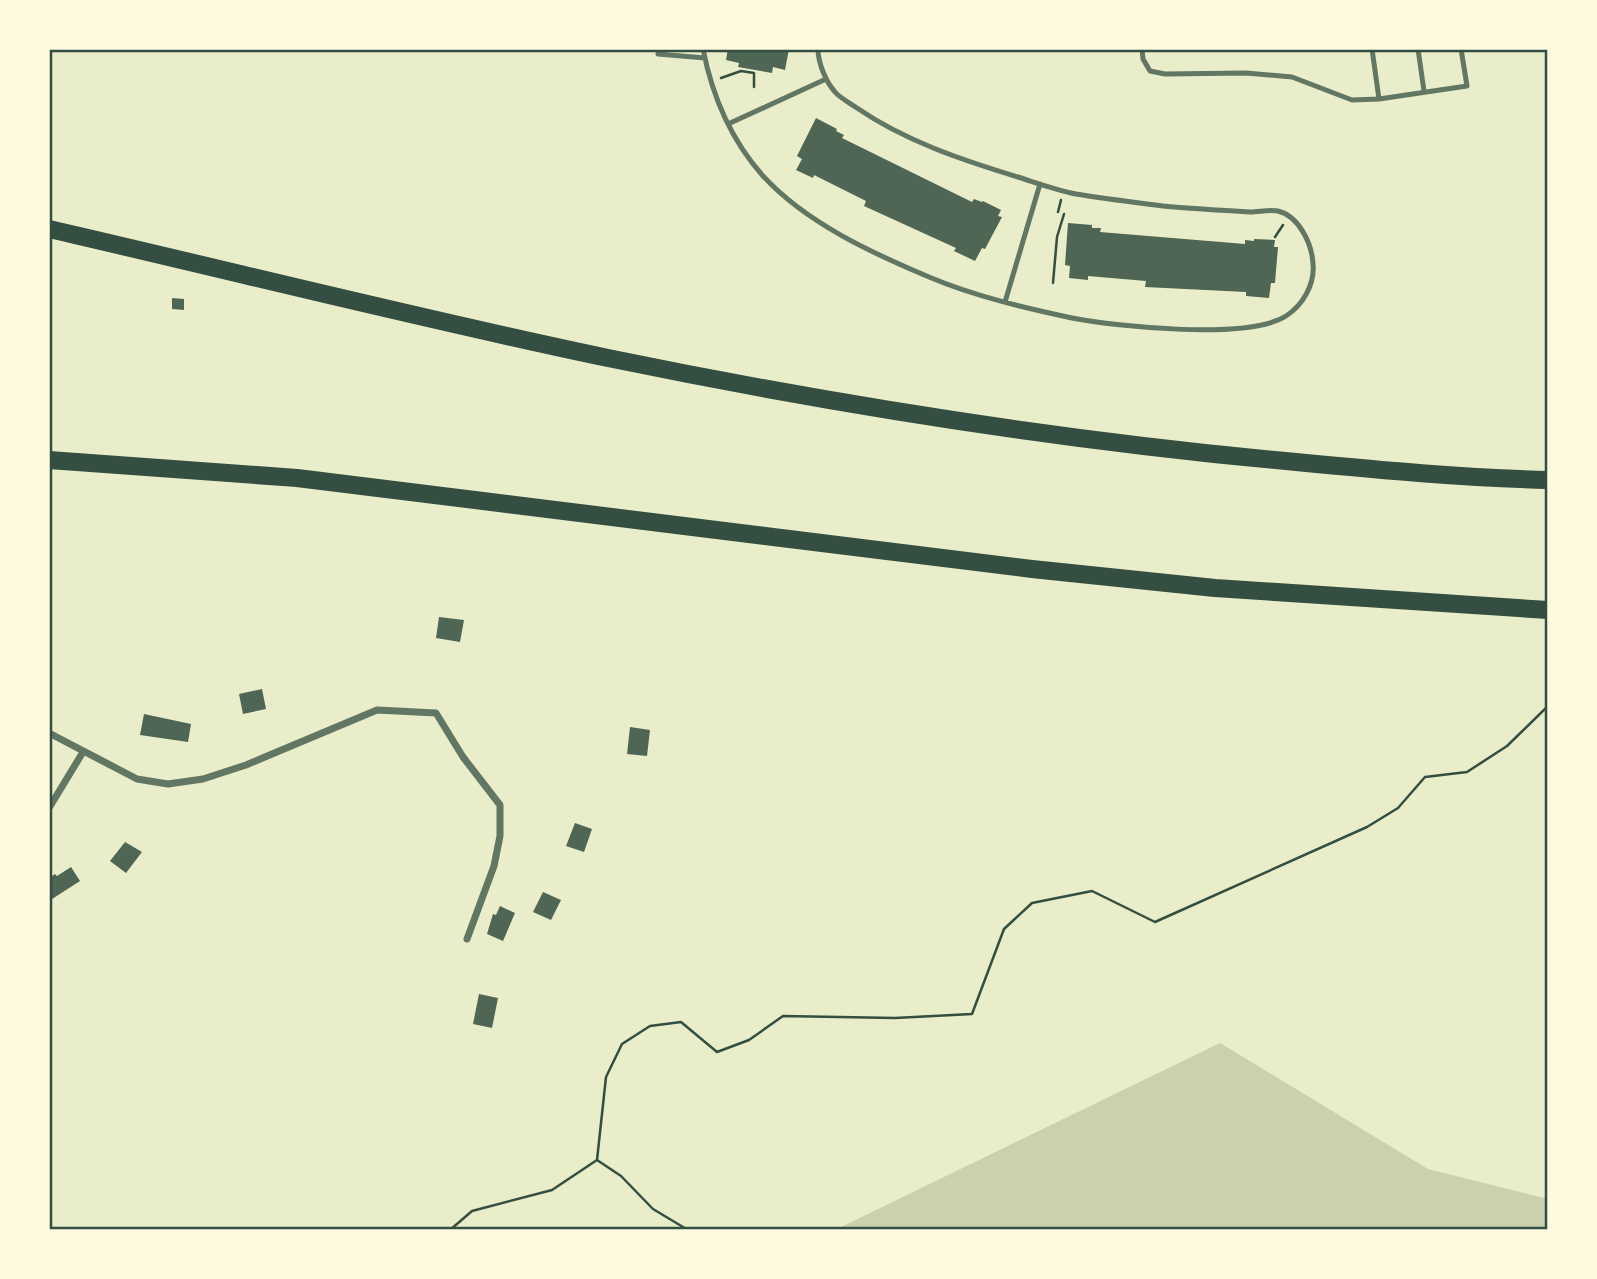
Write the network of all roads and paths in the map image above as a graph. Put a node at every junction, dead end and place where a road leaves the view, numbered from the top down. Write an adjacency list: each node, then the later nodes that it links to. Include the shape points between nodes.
1 (703, 49): 8 (lane)
2 (818, 49): 10 (lane)
3 (1142, 49): 13 (lane, via 1150,71 1292,78 1352,100)
4 (1372, 49): 13 (lane)
5 (1418, 49): 12 (lane)
6 (1461, 49): 12 (lane, via 1467,86)
7 (659, 54): 8 (lane)
8 (705, 58): 14 (lane)
9 (720, 78): 11 (path, via 741,71 754,73)
10 (826, 79): 14 (lane); 15 (lane, via 836,93 893,129 957,159)
11 (754, 87)
12 (1424, 91): 13 (lane)
13 (1379, 99)
14 (728, 124): 23 (lane, via 764,177 813,218 932,278)
15 (1040, 184): 23 (lane); 23 (lane, via 1167,206 1279,211 1297,224 1310,243 1311,283 1303,300 1285,317 1264,324 1211,329 1137,327)
16 (1061, 197): 17 (path)
17 (1058, 212)
18 (1064, 214): 22 (path)
19 (1283, 225): 21 (path)
20 (49, 229): 25 (highway, via 491,333 872,408 1215,455)
21 (1275, 237)
22 (1053, 283)
23 (1005, 302)
24 (49, 460): 26 (highway, via 297,478 1018,568)
25 (1548, 480)
26 (1548, 610)
27 (1548, 706): 32 (path, via 1507,746 1467,772 1425,777 1398,807 1367,827 1155,922 1092,891 1032,903 1004,929 972,1014 783,1016 749,1040 718,1052 681,1021 650,1026 622,1044 606,1077)
28 (49, 733): 29 (street)
29 (83, 752): 30 (street); 31 (street, via 137,779 186,783 246,765 377,710 436,713 500,805 494,866)
30 (49, 808)
31 (467, 939)
32 (597, 1160): 33 (path, via 552,1190 472,1211); 34 (path, via 621,1175 653,1209)
33 (450, 1230)
34 (688, 1230)

